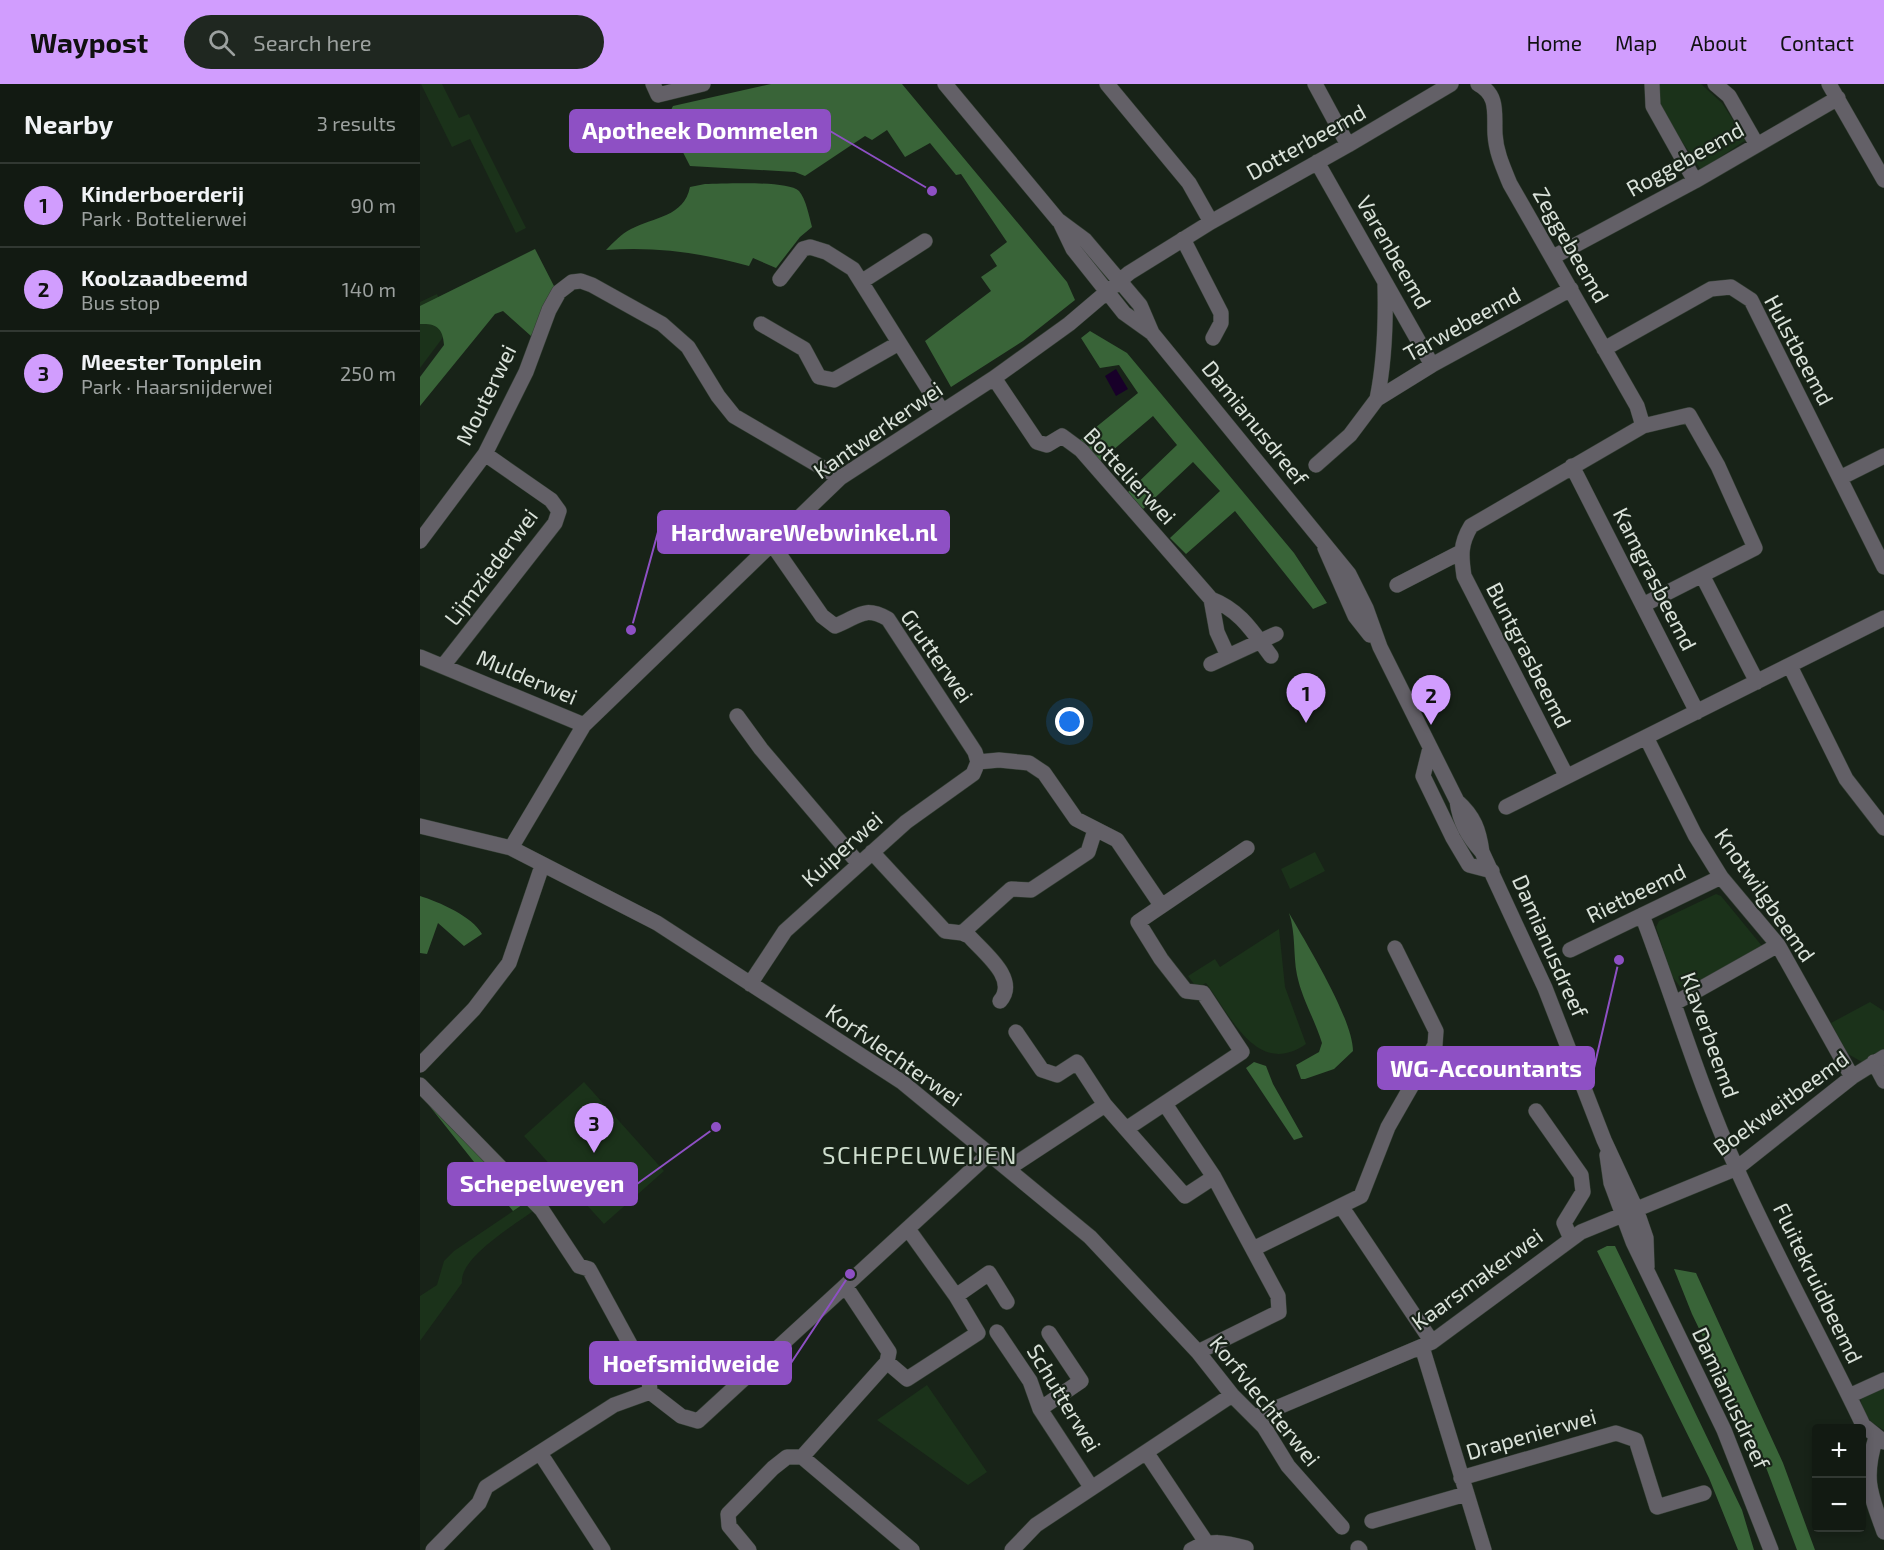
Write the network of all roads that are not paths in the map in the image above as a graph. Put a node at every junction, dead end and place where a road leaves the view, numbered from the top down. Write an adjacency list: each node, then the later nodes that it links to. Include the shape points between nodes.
1 (703, 84): 10 (street)
2 (945, 84): 24 (street, Damianusdreef, via 1058,220 1073,249)
3 (1107, 84): 17 (street, via 1189,183)
4 (1315, 84): 12 (street)
5 (1451, 84): 12 (street, Dotterbeemd)
6 (1478, 84): 20 (street, Zeggebeemd, via 1487,89 1496,108 1500,161)
7 (1652, 84): 16 (street, via 1653,106)
8 (1715, 84): 13 (street, via 1730,96)
9 (1829, 84): 11 (street)
10 (656, 90)
11 (1838, 98): 13 (street, Roggebeemd); 15 (street)
12 (1348, 145): 14 (street, Dotterbeemd)
13 (1757, 145): 16 (street, Roggebeemd)
14 (1317, 162): 17 (street, Dotterbeemd); 22 (street, Varenbeemd)
15 (1884, 180)
16 (1695, 181): 20 (street, Roggebeemd)
17 (1211, 222): 18 (street, Dotterbeemd)
18 (1183, 239): 24 (street, Dotterbeemd); 27 (street, via 1221,312 1221,323)
19 (925, 241): 23 (street)
20 (1552, 257): 25 (street, Zeggebeemd)
21 (780, 279): 23 (street, via 803,249 810,247 826,252 853,270)
22 (1385, 281): 30 (street, Varenbeemd); 32 (street, Tarwebeemd, via 1387,330)
23 (861, 282): 28 (street)
24 (1114, 286): 31 (street, Kantwerkerwei); 63 (street, Damianusdreef, via 1124,313 1152,333 1338,557 1366,608 1380,647)
25 (1571, 289): 29 (street, Zeggebeemd); 30 (street, Tarwebeemd)
26 (761, 324): 28 (street, via 804,349 819,377 834,380)
27 (1213, 338)
28 (899, 344): 33 (street)
29 (1604, 349): 34 (street, Zeggebeemd, via 1637,406); 40 (street, Hulstbeemd, via 1711,289 1731,287 1751,300)
30 (1432, 364): 32 (street, Tarwebeemd)
31 (994, 378): 33 (street, Kantwerkerwei); 47 (street, Bottelierwei, via 1037,442 1047,446 1062,436 1081,450)
32 (1377, 399): 37 (street, Tarwebeemd, via 1350,435)
33 (942, 411): 39 (street, Kantwerkerwei)
34 (1643, 426): 38 (street); 45 (street, via 1689,415 1746,524 1755,548)
35 (485, 454): 39 (street, Mouterwei, via 526,372 549,310 559,292 572,282 581,281 662,324 688,347 734,416); 41 (street, Mouterwei); 56 (street, Lijmziederwei, via 551,500 559,511 555,523)
36 (1884, 456): 40 (street)
37 (1316, 465)
38 (1572, 466): 43 (street, via 1471,526 1463,538); 48 (street, Kamgrasbeemd)
39 (840, 478): 42 (street, Kantwerkerwei)
40 (1840, 478): 44 (street, Hulstbeemd)
41 (423, 530)
42 (772, 544): 61 (street, Kantwerkerwei); 64 (street, Grutterwei, via 822,616 835,626 863,611 888,619)
43 (1461, 552): 46 (street); 65 (street, Buntgrasbeemd, via 1464,576)
44 (1884, 567)
45 (1702, 575): 48 (street); 58 (street)
46 (1397, 585)
47 (1211, 599): 51 (street, Bottelierwei, via 1227,605 1245,620); 52 (street, via 1216,632)
48 (1643, 605): 59 (street, Kamgrasbeemd)
49 (1884, 618): 57 (street)
50 (1276, 634): 51 (street)
51 (1260, 641): 52 (street); 53 (street, Bottelierwei)
52 (1228, 656): 55 (street)
53 (1271, 656)
54 (420, 657): 56 (street, Mulderwei)
55 (1211, 664)
56 (443, 666): 61 (street, Mulderwei)
57 (1790, 666): 58 (street); 68 (street, via 1846,779)
58 (1756, 682): 59 (street)
59 (1697, 712): 62 (street)
60 (737, 716): 73 (street)
61 (584, 725): 70 (street, Kantwerkerwei)
62 (1646, 736): 65 (street); 76 (street, Knotwilgbeemd, via 1695,835)
63 (1430, 748): 75 (street, Damianusdreef, via 1456,801 1475,821 1482,852); 75 (street, Damianusdreef, via 1423,776 1452,838 1469,865)
64 (978, 762): 69 (street, via 1029,763 1044,773 1076,819); 72 (street, Kuiperwei, via 973,774)
65 (1566, 775): 66 (street)
66 (1506, 807)
67 (420, 826): 70 (street, Korfvlechterwei)
68 (1884, 828)
69 (1095, 830): 77 (street, via 1116,840); 79 (street, via 1088,852 1031,890 1011,889)
70 (511, 848): 74 (street, Korfvlechterwei)
71 (1247, 848): 77 (street)
72 (872, 852): 73 (street, Kuiperwei); 79 (street, via 945,931)
73 (859, 864): 83 (street, Kuiperwei, via 785,931)
74 (542, 866): 83 (street, Korfvlechterwei, via 657,923); 88 (street, via 509,963 474,1009)
75 (1492, 871): 101 (street, Damianusdreef, via 1562,1027)
76 (1721, 877): 78 (street, Rietbeemd); 80 (street, Knotwilgbeemd)
77 (1161, 904): 92 (street, via 1138,921 1186,991 1203,993 1242,1052)
78 (1642, 915): 82 (street, Rietbeemd); 85 (street, Klaverbeemd)
79 (962, 933): 84 (street, via 1004,976 1006,994)
80 (1778, 945): 85 (street); 89 (street, Knotwilgbeemd)
81 (1395, 948): 100 (street, via 1436,1031 1435,1045 1388,1127 1361,1196)
82 (1570, 950)
83 (750, 984): 96 (street, Korfvlechterwei, via 902,1082)
84 (1000, 1001)
85 (1675, 1003): 98 (street, Klaverbeemd, via 1694,1068)
86 (1016, 1032): 93 (street, via 1042,1070 1057,1075 1077,1062)
87 (1879, 1060): 89 (street, Boekweitbeemd); 90 (street)
88 (424, 1061)
89 (1852, 1077): 98 (street, Boekweitbeemd)
90 (1884, 1081)
91 (420, 1085): 114 (street, via 542,1210 579,1266 589,1269 649,1379)
92 (1165, 1104): 95 (street); 99 (street)
93 (1105, 1105): 95 (street); 97 (street)
94 (1536, 1111): 103 (street, via 1581,1175 1583,1192 1564,1223)
95 (1126, 1129): 99 (street, via 1185,1196)
96 (989, 1154): 97 (street, Korfvlechterwei); 102 (street)
97 (1009, 1168): 111 (street, Korfvlechterwei, via 1089,1237)
98 (1737, 1168): 101 (street, Boekweitbeemd); 116 (street, Fluitekruidbeemd)
99 (1214, 1177): 104 (street)
100 (1341, 1206): 104 (street); 110 (street)
101 (1629, 1211): 103 (street, Kaarsmakerwei); 139 (street, Damianusdreef, via 1646,1238 1647,1267 1724,1430)
102 (908, 1229): 105 (street); 106 (street)
103 (1571, 1239): 110 (street, Kaarsmakerwei)
104 (1253, 1249): 111 (street, via 1278,1296 1279,1312)
105 (846, 1287): 112 (street, via 889,1352); 114 (street, via 698,1421 681,1416)
106 (956, 1296): 107 (street, via 989,1273); 112 (street, via 978,1333 907,1379)
107 (1007, 1302)
108 (997, 1332): 117 (street, Schutterwei, via 1030,1381)
109 (1049, 1334): 117 (street, via 1081,1381)
110 (1427, 1345): 118 (street, Kaarsmakerwei); 123 (street)
111 (1198, 1352): 115 (street, Korfvlechterwei)
112 (887, 1362): 122 (street)
113 (1884, 1380): 116 (street)
114 (650, 1392): 121 (street, via 614,1405)
115 (1232, 1395): 118 (street, Korfvlechterwei); 120 (street, Schutterwei)
116 (1849, 1396): 119 (street, Fluitekruidbeemd, via 1863,1425)
117 (1040, 1409): 124 (street, Schutterwei)
118 (1255, 1417): 128 (street, Korfvlechterwei, via 1288,1466)
119 (1880, 1440): 129 (street, via 1868,1464 1870,1493)
120 (1146, 1452): 124 (street, Schutterwei); 130 (street)
121 (540, 1453): 132 (street, via 486,1487 479,1503); 133 (street)
122 (802, 1457): 134 (street, via 787,1457 728,1514 729,1526); 135 (street)
123 (1461, 1478): 125 (street, Drapenierwei, via 1616,1433 1636,1440 1657,1507); 126 (street)
124 (1091, 1486): 136 (street, Schutterwei, via 1036,1525)
125 (1704, 1493)
126 (1466, 1494): 127 (street); 138 (street)
127 (1372, 1521)
128 (1342, 1527)
129 (1884, 1532)
130 (1206, 1542): 131 (street); 137 (street)
131 (1246, 1548)
132 (433, 1550)
133 (603, 1550)
134 (749, 1550)
135 (912, 1550)
136 (1012, 1550)
137 (1191, 1550)
138 (1484, 1550)
139 (1771, 1550)

